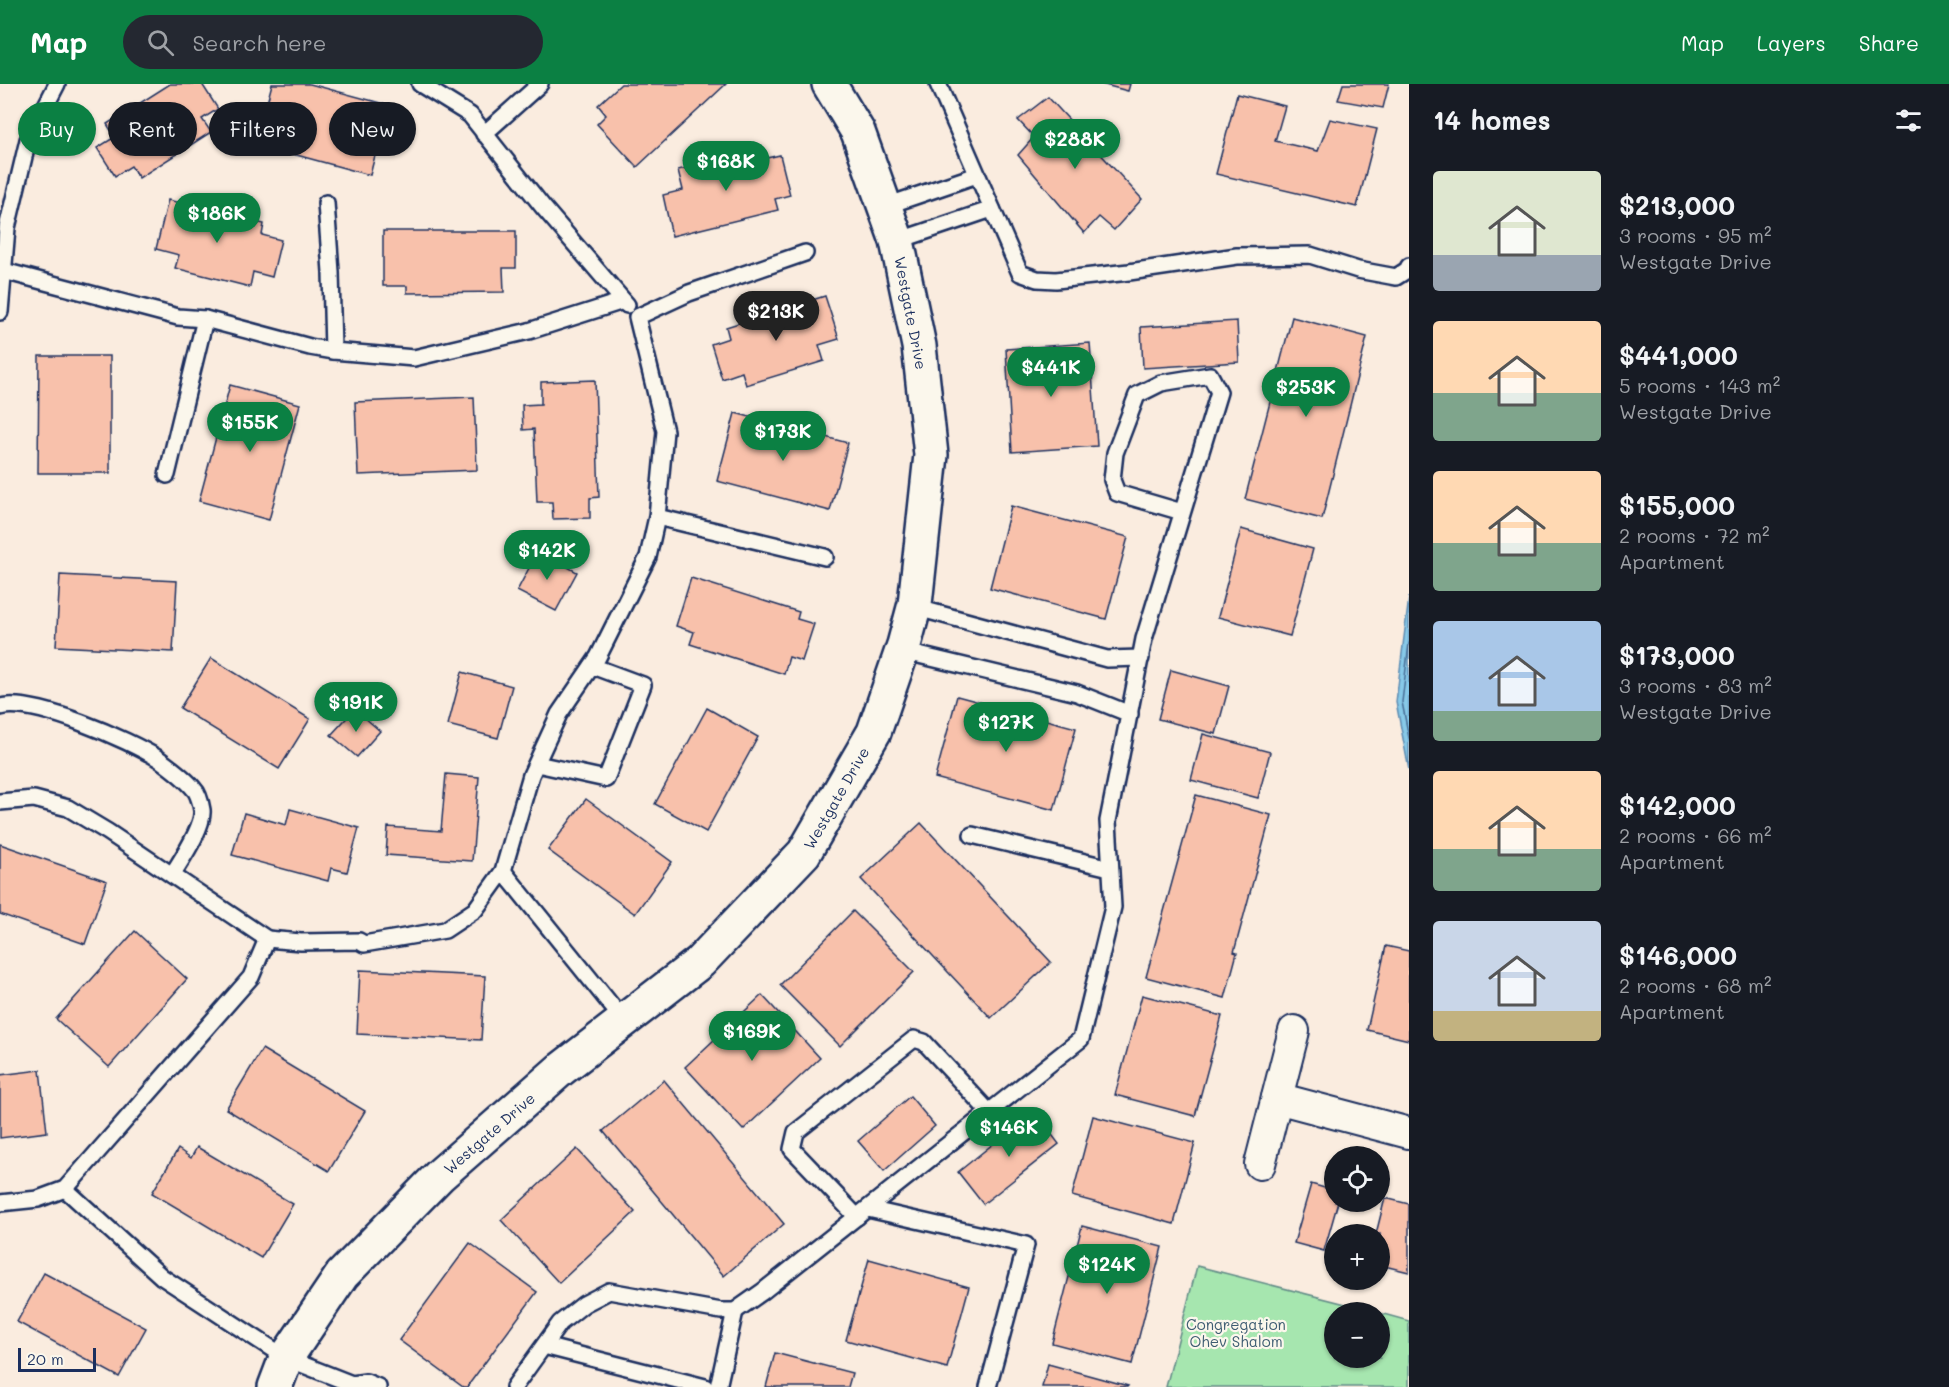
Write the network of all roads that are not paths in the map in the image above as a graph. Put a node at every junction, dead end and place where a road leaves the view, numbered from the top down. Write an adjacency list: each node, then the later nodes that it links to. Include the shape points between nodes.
1 (57, 84): 14 (lane, via 27,140)
2 (420, 84): 6 (lane, via 470,115)
3 (540, 84): 6 (lane)
4 (829, 84): 9 (street, Westgate Drive, via 858,132)
5 (938, 84): 7 (lane)
6 (484, 134): 15 (lane)
7 (977, 175): 9 (lane); 10 (lane)
8 (326, 203): 19 (lane)
9 (886, 206): 11 (street, Westgate Drive)
10 (992, 209): 11 (lane); 13 (lane, via 1020,273 1037,279 1083,277 1237,256 1310,255 1396,277)
11 (897, 241): 24 (street, Westgate Drive, via 920,346 931,455)
12 (805, 253): 17 (lane, via 689,292)
13 (1409, 266)
14 (2, 270): 16 (lane); 18 (lane, via 178,317)
15 (623, 301): 17 (lane); 19 (lane, via 529,331 414,358)
16 (0, 312)
17 (637, 317): 22 (lane, via 665,431)
18 (205, 319): 19 (lane); 20 (lane)
19 (333, 351)
20 (167, 475)
21 (1182, 512): 21 (lane, via 1117,493 1112,480 1115,453 1137,395 1161,383 1210,375 1219,392); 26 (lane)
22 (657, 518): 23 (lane); 27 (lane, via 648,557)
23 (825, 557)
24 (914, 607): 25 (street, Westgate Drive); 26 (lane, via 1107,659)
25 (902, 651): 29 (lane, via 1077,693); 37 (street, Westgate Drive, via 874,732 804,853 700,962)
26 (1141, 658): 29 (lane)
27 (592, 666): 30 (lane, via 559,714); 30 (lane, via 643,685 606,779)
28 (0, 707): 35 (lane, via 32,707 64,716 159,760 196,790 202,812 194,840)
29 (1130, 714): 33 (lane, via 1108,821)
30 (537, 764): 34 (lane)
31 (0, 802): 35 (lane, via 34,799 68,808)
32 (972, 835): 33 (lane)
33 (1110, 868): 40 (lane, via 1113,907 1081,1040)
34 (503, 871): 36 (lane, via 476,910 445,930 364,944); 37 (lane)
35 (172, 875): 36 (lane)
36 (267, 939): 43 (lane, via 251,977)
37 (624, 1021): 48 (street, Westgate Drive, via 440,1175 342,1275)
38 (1294, 1031): 39 (street)
39 (1277, 1098): 41 (street); 42 (street)
40 (989, 1112): 45 (lane); 45 (lane, via 924,1042 914,1039 796,1132 792,1149)
41 (1409, 1133)
42 (1260, 1164)
43 (64, 1189): 44 (lane, via 38,1199); 48 (lane, via 162,1277)
44 (0, 1203)
45 (863, 1213): 46 (lane); 54 (lane, via 1026,1245)
46 (735, 1311): 47 (lane, via 609,1291 560,1323); 53 (lane)
47 (544, 1346): 51 (lane); 52 (lane)
48 (280, 1373): 49 (lane)
49 (353, 1386): 50 (lane, via 366,1382)
50 (378, 1387)
51 (514, 1387)
52 (705, 1387)
53 (718, 1387)
54 (988, 1387)

